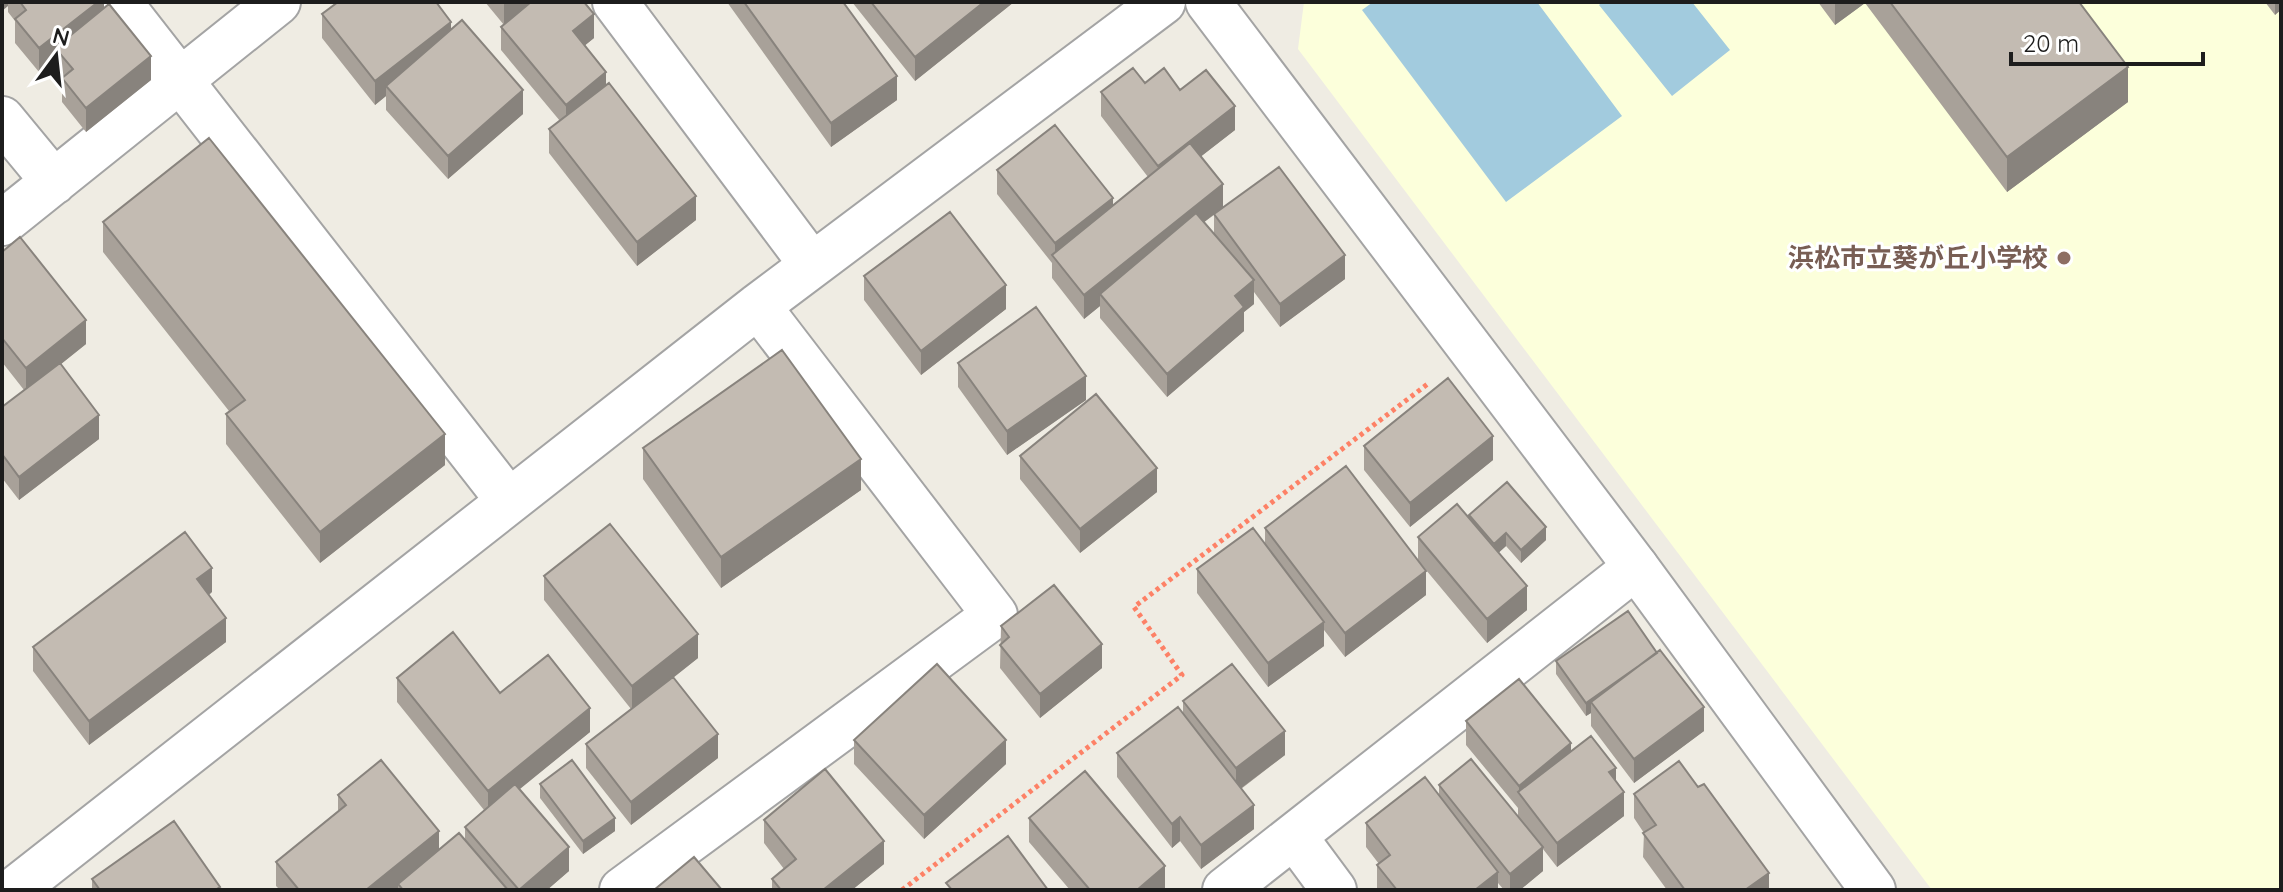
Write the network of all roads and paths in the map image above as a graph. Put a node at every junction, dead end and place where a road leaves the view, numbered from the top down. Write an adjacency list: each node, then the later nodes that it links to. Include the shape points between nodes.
1 (119, 2): 6 (street)
2 (278, 2): 6 (street)
3 (615, 2): 10 (street)
4 (1163, 2): 10 (street)
5 (1208, 2): 14 (street)
6 (179, 81): 8 (street); 13 (street)
7 (2, 119): 8 (street)
8 (54, 182): 9 (street)
9 (2, 223)
10 (812, 265): 11 (street)
11 (758, 306): 13 (street); 17 (street, via 995,615)
12 (1430, 382): 18 (path, via 1134,607 1182,675)
13 (508, 500): 16 (street)
14 (1636, 567): 15 (street); 21 (street)
15 (1294, 836): 19 (street); 20 (street)
16 (31, 885)
17 (622, 890)
18 (902, 890)
19 (1225, 890)
20 (1334, 890)
21 (1873, 890)

